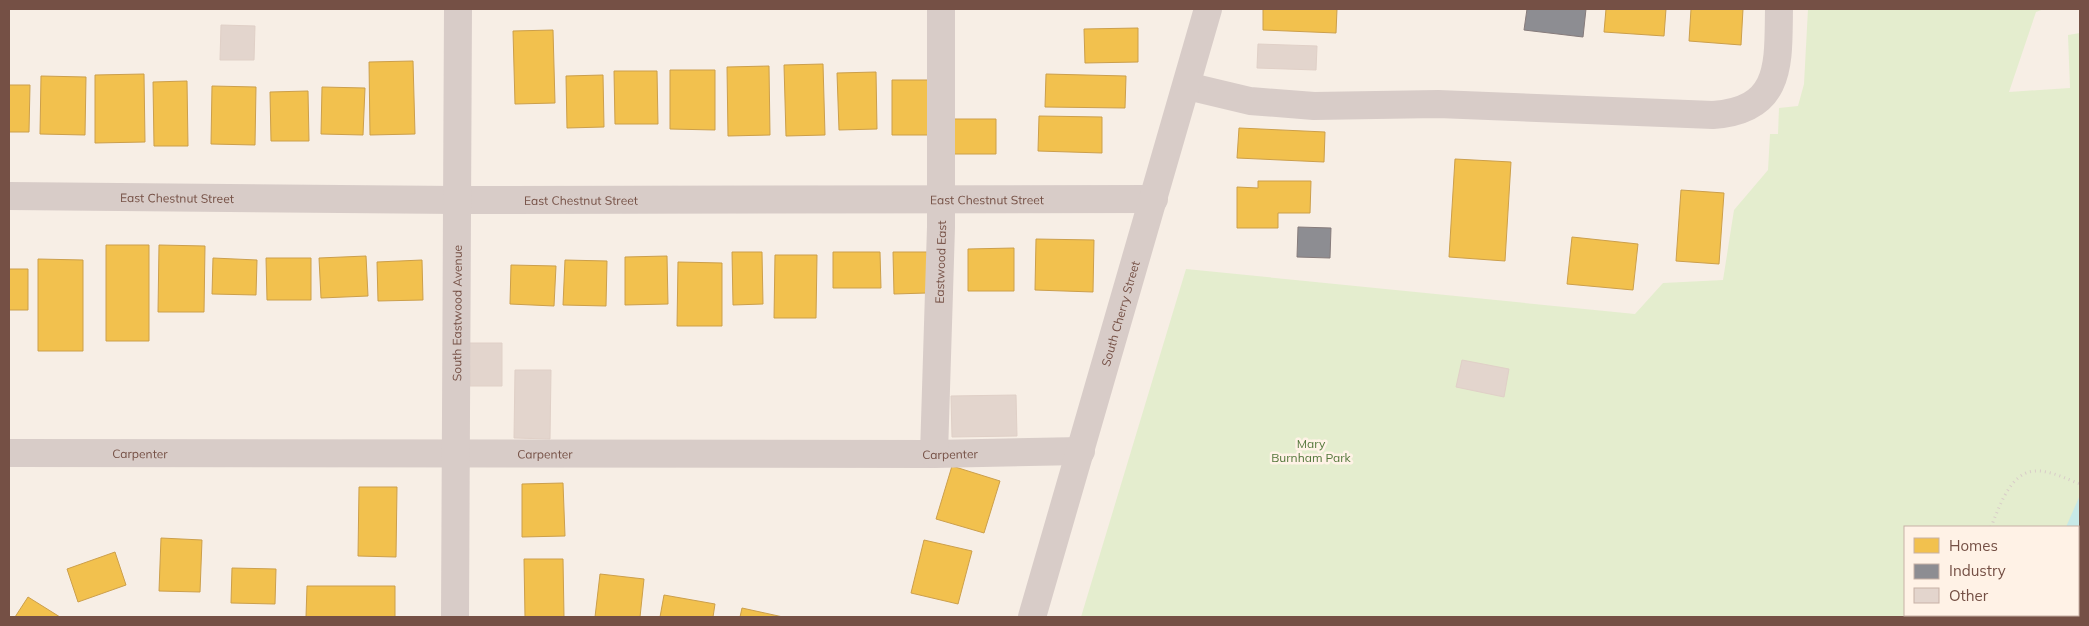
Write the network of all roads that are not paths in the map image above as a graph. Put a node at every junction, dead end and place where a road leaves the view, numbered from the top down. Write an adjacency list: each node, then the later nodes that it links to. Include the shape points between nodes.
1 (458, 9): 9 (street, South Eastwood Avenue)
2 (942, 9): 7 (street, Eastwood East)
3 (1208, 9): 5 (street, South Cherry Street)
4 (1779, 9): 5 (street, via 1775,77 1767,91 1743,110 1728,114 1438,104 1314,106 1250,101)
5 (1187, 86): 8 (street, South Cherry Street)
6 (9, 196): 9 (street, East Chestnut Street)
7 (940, 199): 8 (street, East Chestnut Street); 9 (street, East Chestnut Street); 13 (street, Eastwood East)
8 (1154, 199): 10 (street, South Cherry Street)
9 (456, 200): 12 (street, South Eastwood Avenue)
10 (1080, 451): 13 (street, Carpenter); 15 (street, South Cherry Street)
11 (9, 453): 12 (street, Carpenter)
12 (456, 454): 13 (street, Carpenter); 14 (street, South Eastwood Avenue)
13 (934, 454)
14 (455, 617)
15 (1032, 617)

